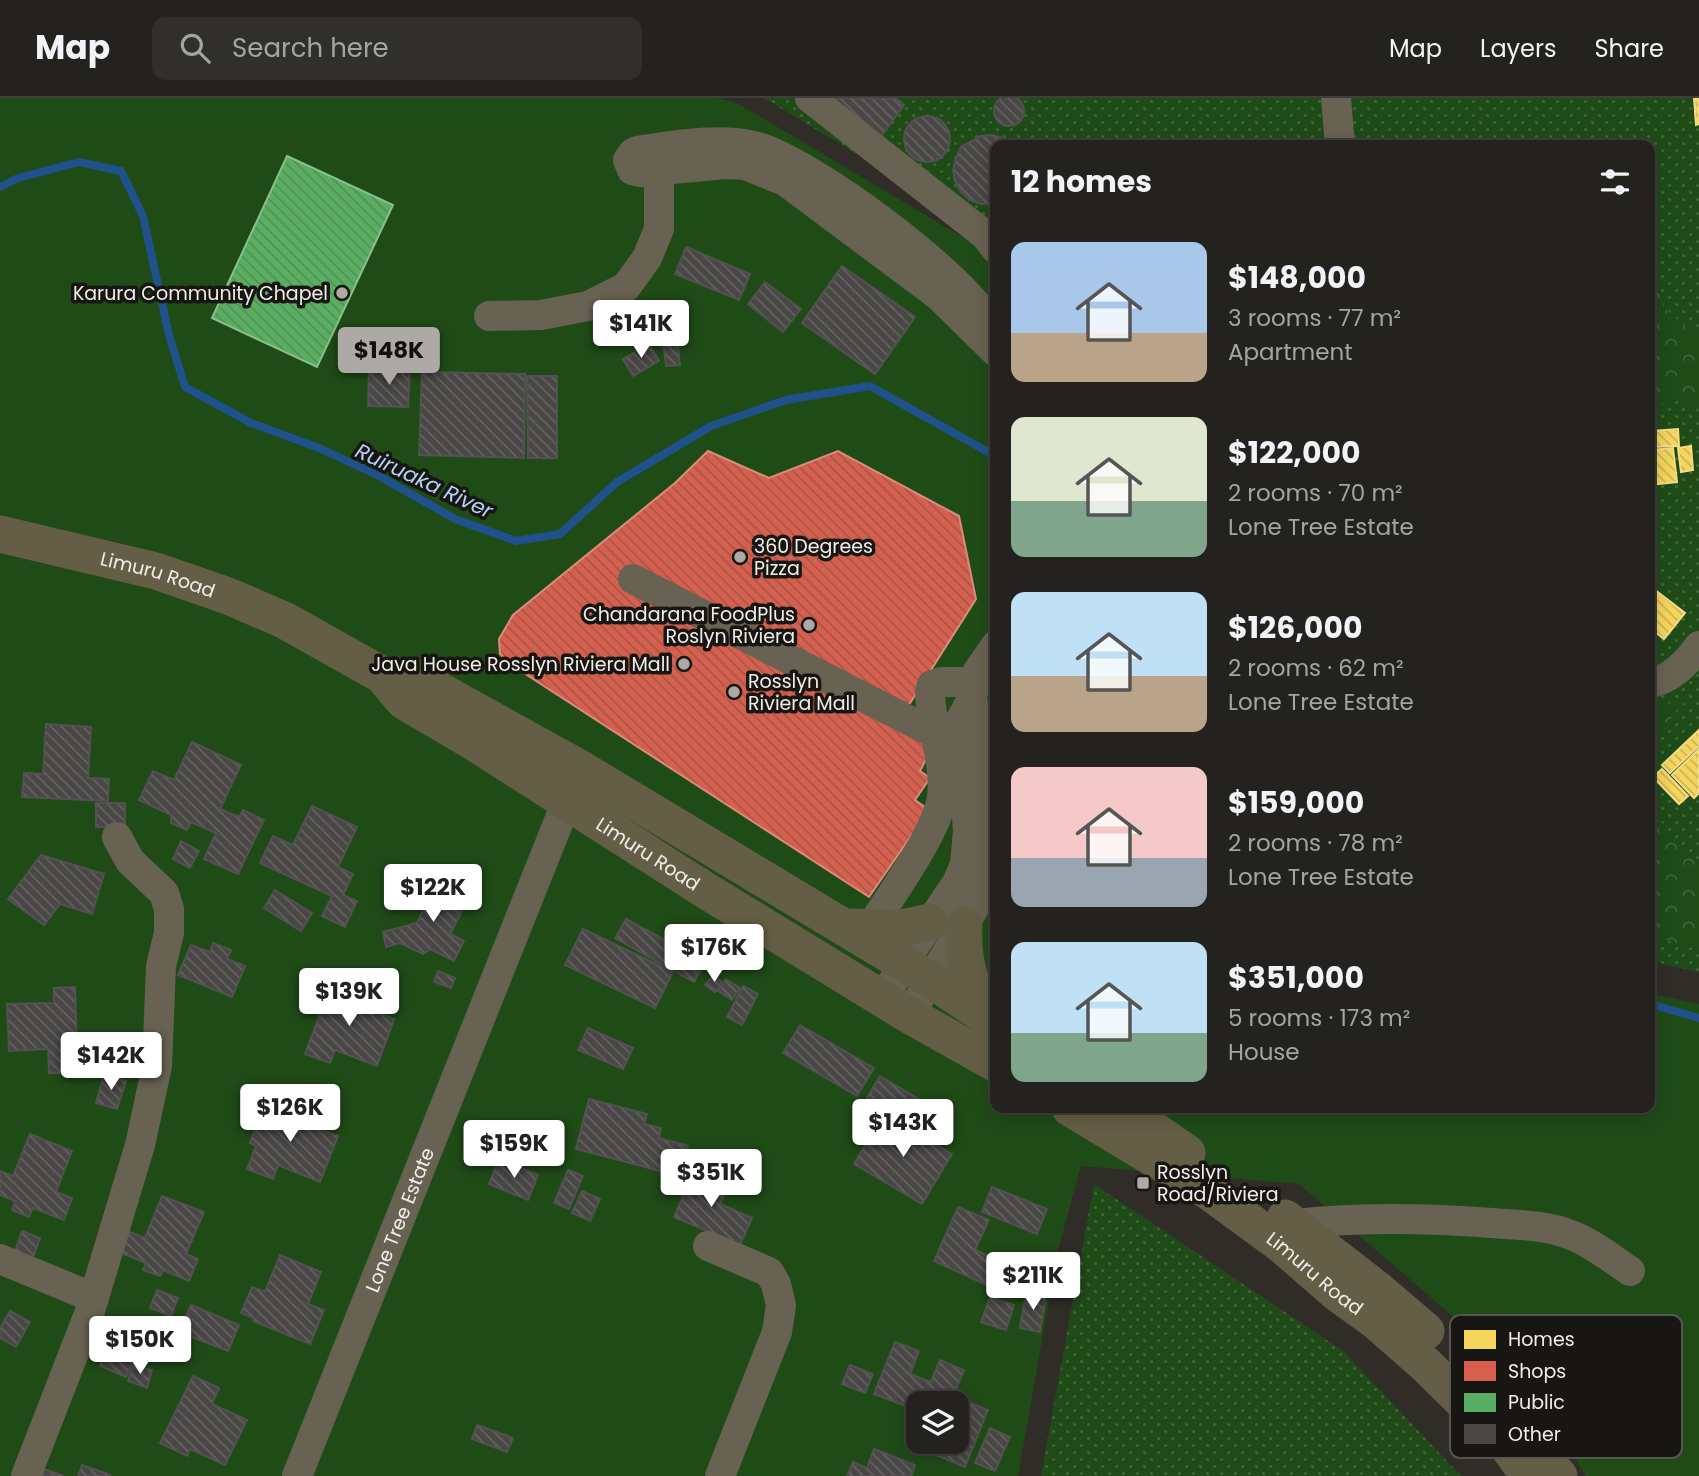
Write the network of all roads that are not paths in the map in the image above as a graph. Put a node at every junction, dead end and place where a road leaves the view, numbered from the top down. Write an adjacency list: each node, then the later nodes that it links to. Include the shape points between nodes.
1 (810, 98): 5 (street)
2 (1336, 98): 3 (street)
3 (1340, 140)
4 (659, 170): 6 (street, via 659,229 647,258 626,287 588,306 541,315); 7 (street, via 632,170 628,160 637,151 683,145 728,143 774,152 815,174 932,262); 8 (street, via 745,165 785,181 939,296)
5 (990, 241)
6 (489, 316)
7 (990, 320)
8 (990, 346)
9 (0, 534): 16 (main road, Limuru Road, via 156,572 285,620 382,675 404,701 472,741)
10 (633, 579): 15 (street)
11 (1699, 646): 13 (street, via 1687,662)
12 (990, 654): 14 (street, via 978,671)
13 (1655, 682)
14 (973, 691): 15 (street, via 960,721); 17 (street, via 941,682 930,691 942,798); 18 (street, via 983,721)
15 (961, 747): 21 (street, via 968,831)
16 (573, 785): 24 (main road, Limuru Road); 26 (main road, Limuru Road, via 705,890); 42 (street, Lone Tree Estate)
17 (928, 833): 21 (street, via 949,859); 23 (street); 24 (street)
18 (990, 835)
19 (117, 837): 36 (street, via 130,861 164,893 169,933 162,966 156,1066 143,1132)
20 (990, 852): 21 (street)
21 (965, 864): 23 (street)
22 (990, 874): 23 (street, via 986,887)
23 (942, 921): 24 (main road, via 902,928); 25 (street); 27 (main road, via 975,996)
24 (856, 927): 25 (main road, Limuru Road)
25 (916, 971): 26 (street); 28 (main road, Limuru Road)
26 (897, 1007): 29 (main road, Limuru Road)
27 (990, 1017)
28 (990, 1019)
29 (990, 1061)
30 (1078, 1113): 38 (main road, Limuru Road, via 1211,1194 1283,1246)
31 (1129, 1113): 32 (main road, Limuru Road)
32 (1295, 1224): 35 (street, via 1397,1218 1549,1229 1572,1235); 37 (main road, Limuru Road, via 1431,1335)
33 (708, 1246): 43 (street, via 769,1272 781,1305 777,1332)
34 (0, 1259): 36 (street)
35 (1630, 1271)
36 (94, 1298): 41 (street)
37 (1450, 1356)
38 (1450, 1389)
39 (1516, 1458): 44 (main road, Limuru Road)
40 (1543, 1458): 45 (main road, Limuru Road)
41 (26, 1476)
42 (297, 1476)
43 (720, 1476)
44 (1529, 1476)
45 (1559, 1476)

